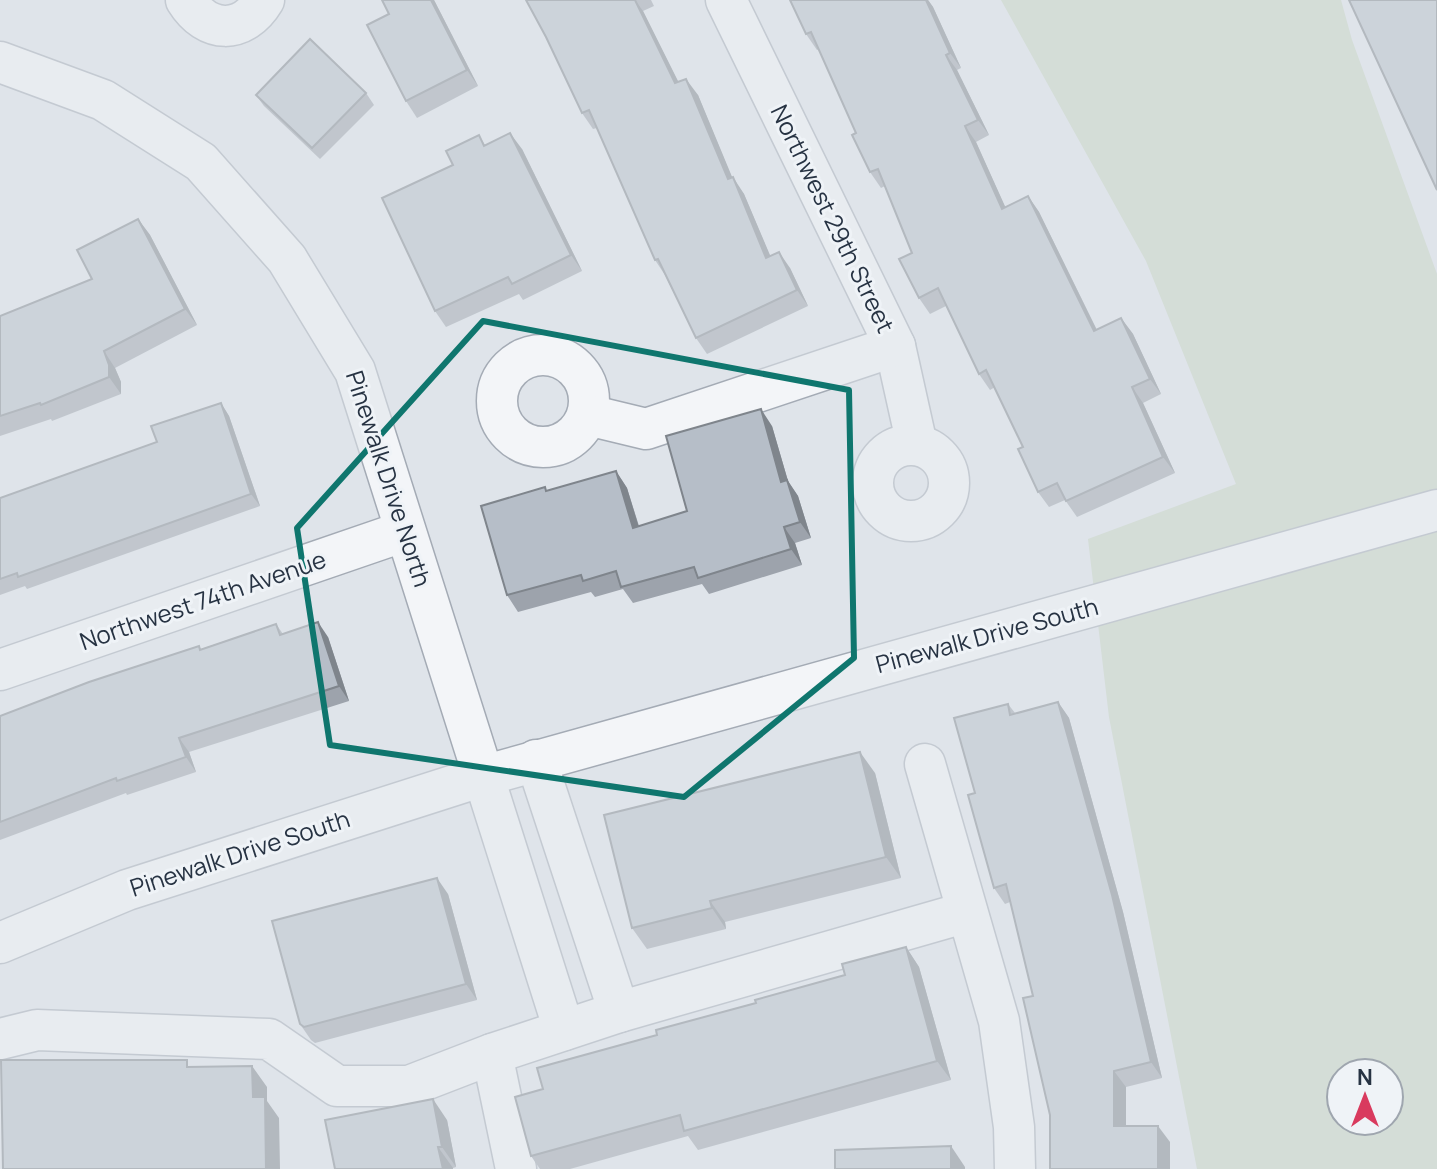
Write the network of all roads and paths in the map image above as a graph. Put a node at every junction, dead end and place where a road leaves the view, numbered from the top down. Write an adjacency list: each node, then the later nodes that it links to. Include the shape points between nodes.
1 (186, 0): 2 (street, via 208,23 224,26 240,24)
2 (264, 0)
3 (726, 0): 5 (street, Northwest 29th Street)
4 (0, 62): 9 (street, Pinewalk Drive North, via 103,100 201,162 287,259 355,371)
5 (895, 346): 6 (street, via 646,429); 7 (street, Northwest 29th Street)
6 (588, 415)
7 (917, 445)
8 (1437, 510): 11 (street, Pinewalk Drive South)
9 (405, 531): 10 (street, Northwest 74th Avenue); 13 (street, Pinewalk Drive North)
10 (0, 670)
11 (536, 760): 13 (street, Pinewalk Drive South); 16 (street)
12 (925, 764): 14 (street)
13 (483, 776): 15 (street, Pinewalk Drive South, via 127,890); 17 (street)
14 (967, 912): 16 (street); 21 (street, via 999,1021)
15 (0, 943)
16 (619, 1012): 17 (street)
17 (564, 1030): 19 (street)
18 (0, 1039): 19 (street, via 37,1030 269,1039 337,1086 409,1086)
19 (492, 1054): 20 (street)
20 (516, 1169)
21 (1015, 1169)

